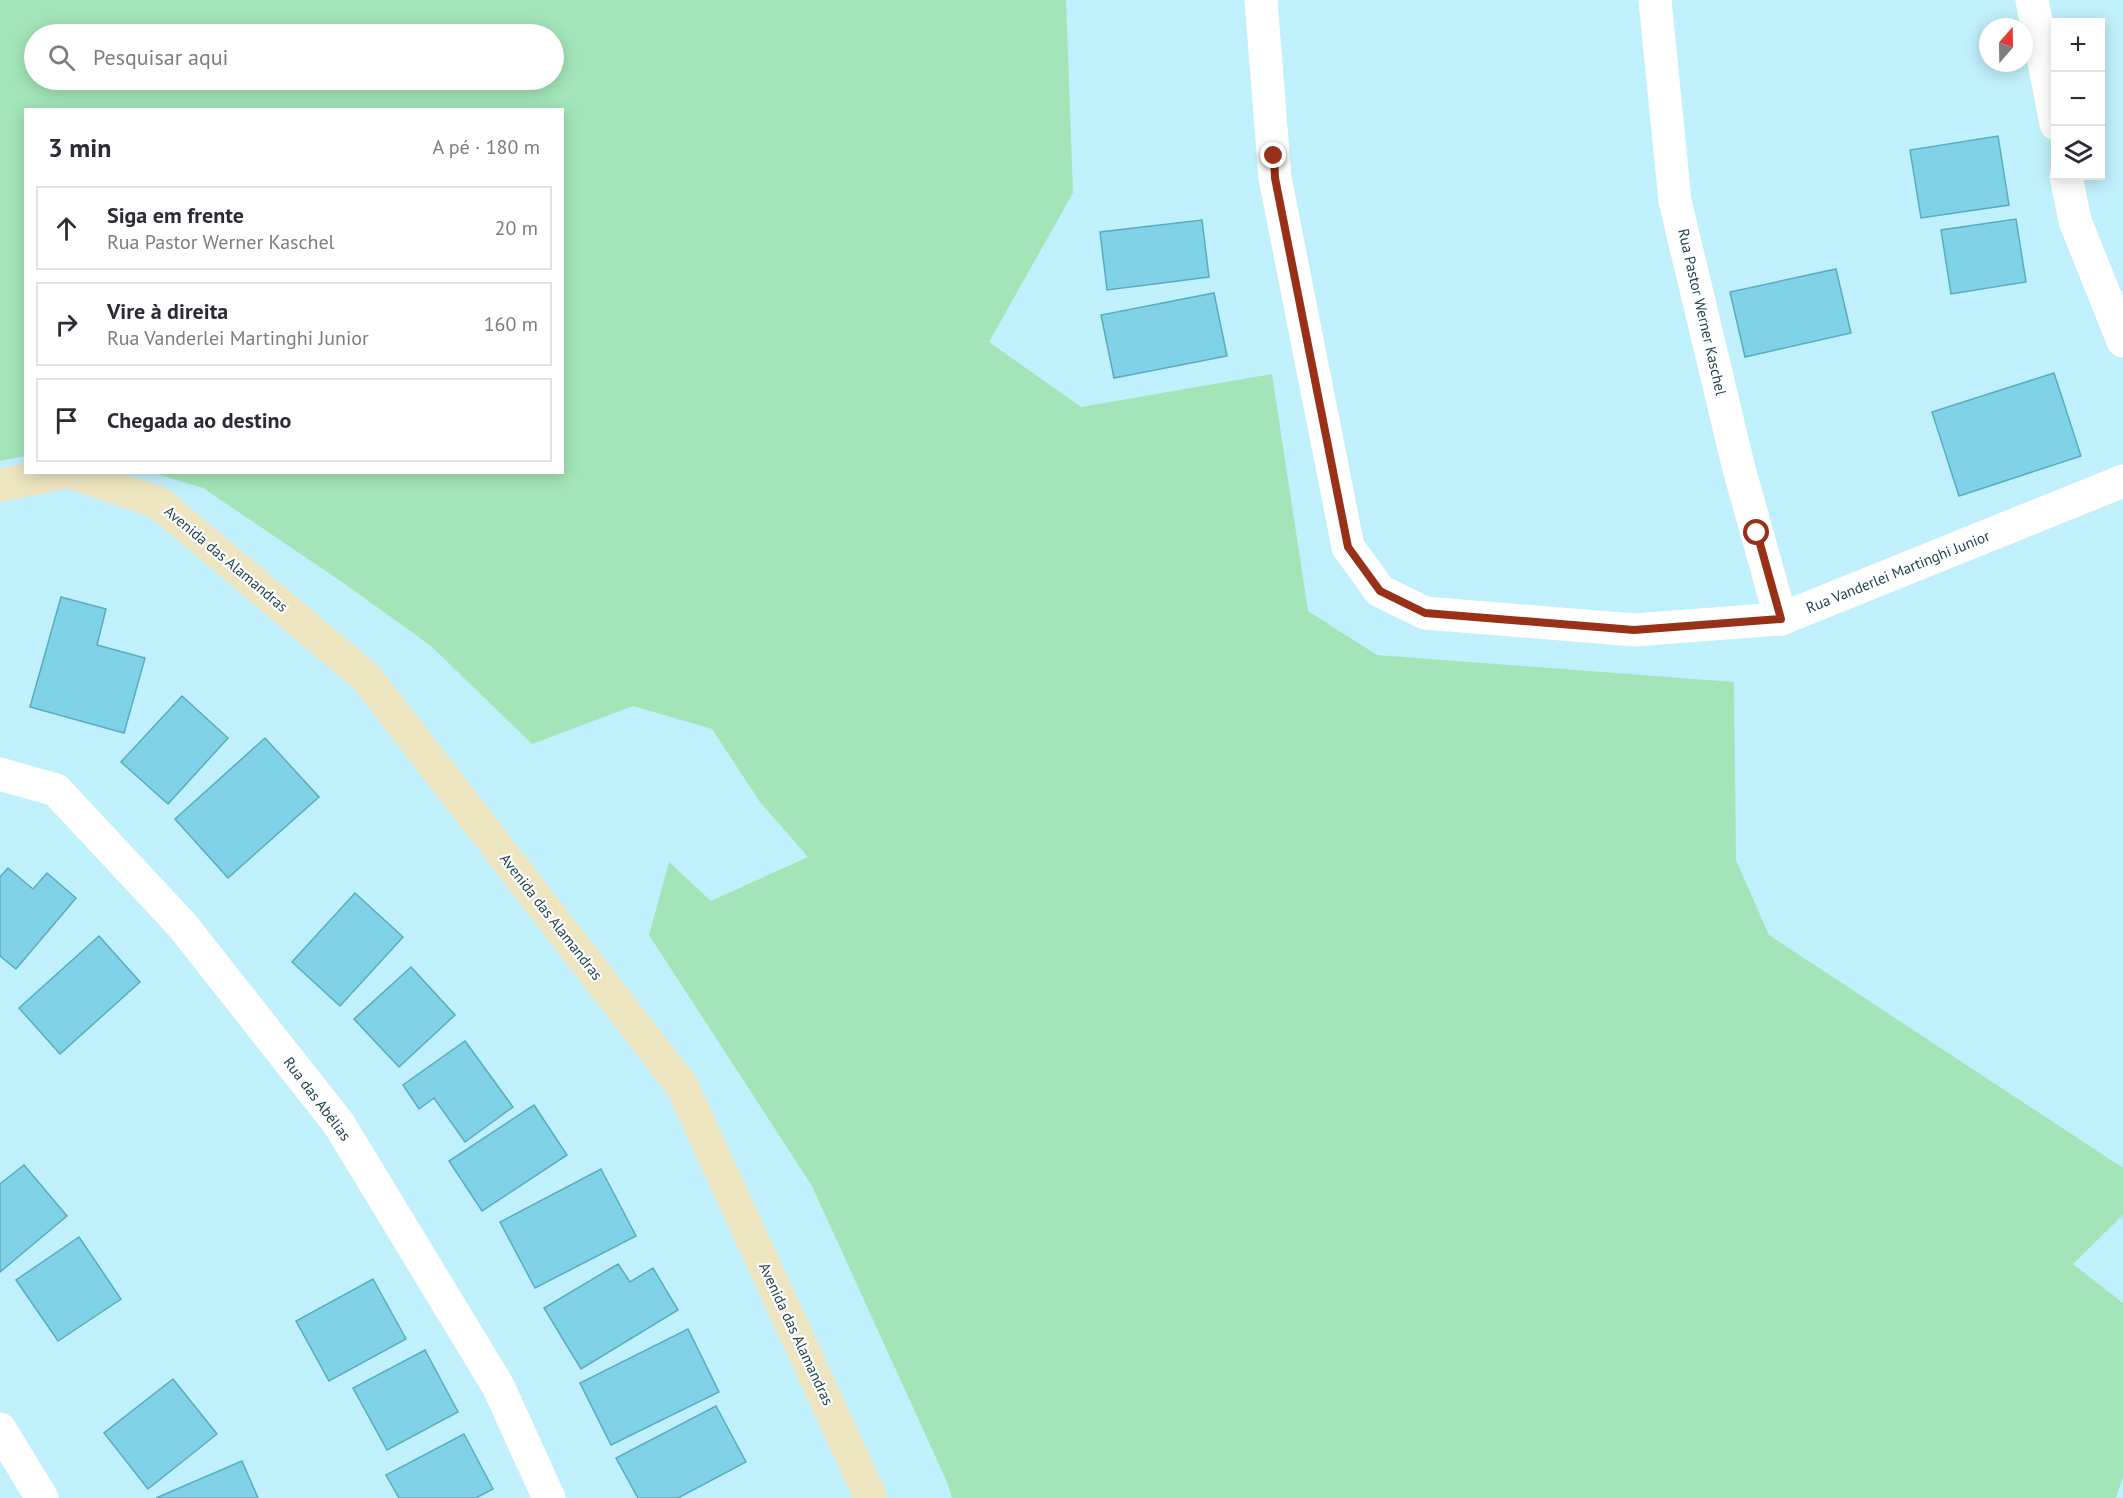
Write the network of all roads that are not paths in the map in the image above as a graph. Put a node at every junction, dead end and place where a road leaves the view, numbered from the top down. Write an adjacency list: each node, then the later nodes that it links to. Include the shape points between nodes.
1 (1261, 0): 11 (street, Rua Vanderlei Martinghi Junior, via 1275,178 1348,547 1380,591 1425,613 1634,630)
2 (1655, 0): 11 (street, Rua Pastor Werner Kaschel, via 1675,201 1739,469)
3 (2032, 0): 4 (street)
4 (2051, 102)
5 (2067, 180): 6 (street, via 2075,221)
6 (2123, 341)
7 (58, 474): 10 (street, Avenida das Alamandras)
8 (75, 474): 16 (street, Avenida das Alamandras, via 159,503 366,677 682,1086)
9 (2123, 481): 11 (street, Rua Vanderlei Martinghi Junior)
10 (0, 485)
11 (1781, 619)
12 (0, 774): 15 (street, Rua das Abélias, via 56,790 182,925 339,1124 498,1386)
13 (0, 1429): 14 (street)
14 (42, 1498)
15 (549, 1498)
16 (871, 1498)

